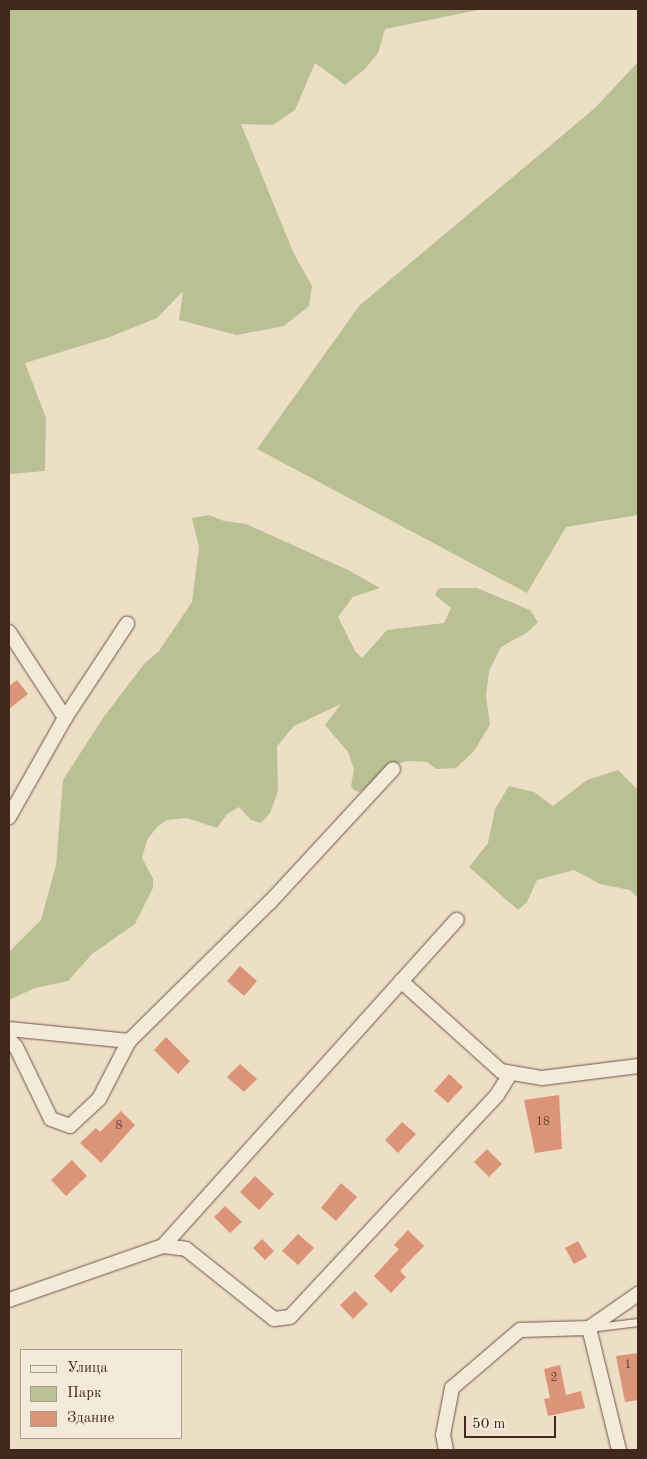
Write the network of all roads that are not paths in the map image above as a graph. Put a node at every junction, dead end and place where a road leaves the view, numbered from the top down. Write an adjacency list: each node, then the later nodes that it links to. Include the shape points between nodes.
1 (128, 624): 3 (street)
2 (9, 632): 3 (street)
3 (65, 718): 5 (street)
4 (393, 769): 10 (street, via 270,902)
5 (9, 817)
6 (457, 920): 7 (street)
7 (401, 981): 12 (street, via 502,1071); 13 (street)
8 (9, 1029): 10 (street)
9 (9, 1039): 10 (street, via 51,1119 70,1126 98,1099)
10 (129, 1042)
11 (638, 1066): 12 (street, via 542,1078)
12 (511, 1073): 13 (street, via 497,1095 290,1316 274,1319 186,1249)
13 (163, 1246): 15 (street)
14 (638, 1294): 17 (street)
15 (9, 1300)
16 (638, 1322): 17 (lane)
17 (589, 1328): 18 (street, via 520,1330 452,1388 443,1435); 19 (street)
18 (446, 1450)
19 (619, 1450)

